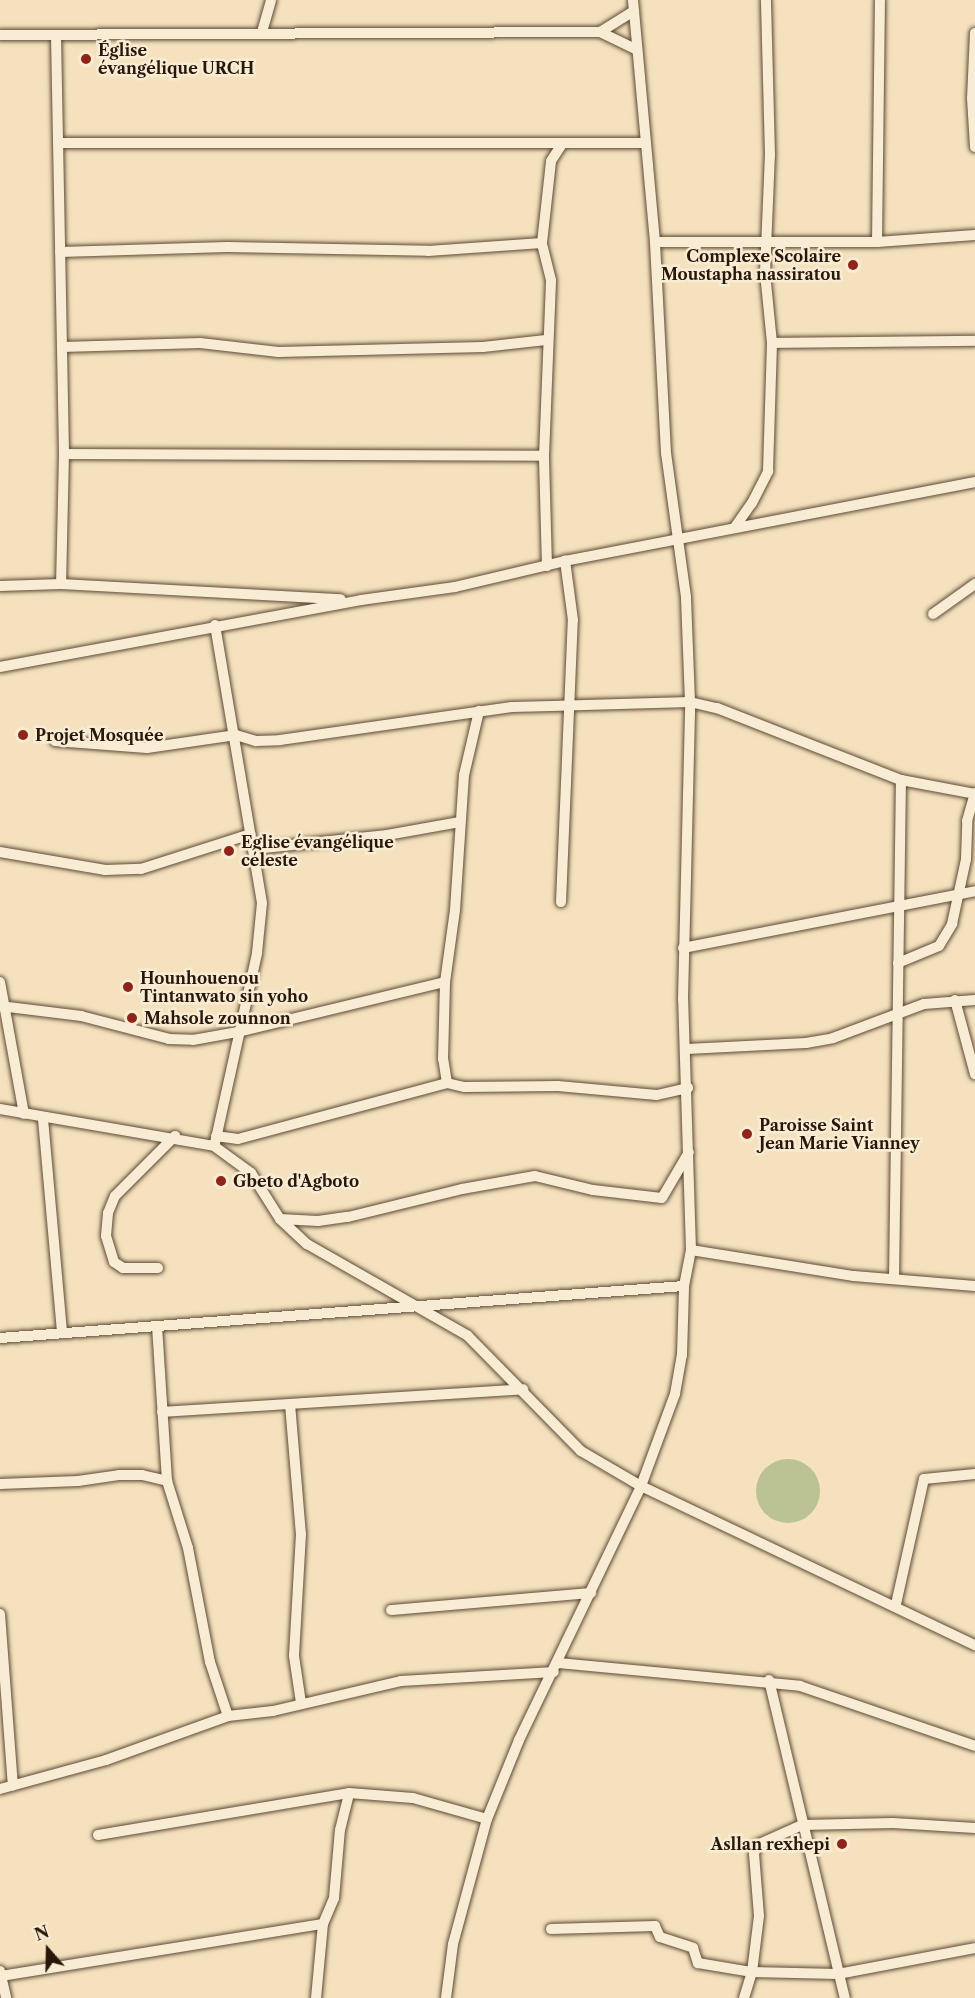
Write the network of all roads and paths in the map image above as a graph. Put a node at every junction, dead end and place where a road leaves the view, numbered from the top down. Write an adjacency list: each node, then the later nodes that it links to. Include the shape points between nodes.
1 (271, 0): 5 (street)
2 (766, 0): 16 (street, via 770,155)
3 (880, 0): 18 (street)
4 (634, 5): 6 (street); 10 (street)
5 (262, 32): 6 (street); 9 (street)
6 (600, 32): 10 (street)
7 (975, 33): 14 (street)
8 (0, 36): 9 (street)
9 (56, 36): 11 (street)
10 (637, 50): 12 (street)
11 (58, 143): 13 (street); 20 (street)
12 (643, 143): 13 (street); 17 (street)
13 (562, 144): 19 (street, via 551,161)
14 (975, 147)
15 (975, 235): 18 (street)
16 (767, 241): 17 (street); 18 (street); 23 (street)
17 (655, 242): 29 (street, via 666,453)
18 (877, 242)
19 (542, 243): 20 (street, via 428,250 227,247); 21 (street, via 551,280)
20 (60, 252): 24 (street)
21 (546, 340): 24 (street, via 483,347 278,352 200,343); 26 (street)
22 (975, 341): 23 (street)
23 (772, 343): 28 (street, via 768,471 753,503)
24 (62, 347): 25 (street)
25 (64, 454): 26 (street); 32 (street)
26 (544, 456): 31 (street)
27 (975, 482): 28 (street)
28 (735, 527): 29 (street)
29 (680, 538): 30 (street); 39 (street)
30 (565, 561): 31 (street); 40 (street, via 573,621)
31 (547, 566): 35 (street, via 455,587)
32 (61, 584): 34 (street); 35 (street)
33 (975, 584): 36 (street)
34 (0, 586)
35 (361, 600): 37 (street)
36 (933, 614)
37 (215, 626): 38 (street); 42 (street)
38 (0, 667)
39 (690, 702): 40 (street); 44 (street, via 717,708); 54 (street)
40 (572, 706): 41 (street); 52 (street)
41 (479, 711): 42 (street, via 280,741 256,741); 46 (street, via 464,775)
42 (236, 735): 43 (street, via 147,748); 47 (street)
43 (55, 741)
44 (901, 780): 45 (street); 53 (street)
45 (975, 794): 51 (street, via 967,820 962,884)
46 (460, 822): 48 (street, via 387,836); 57 (street, via 455,910)
47 (251, 834): 48 (street); 49 (street, via 141,869 105,870)
48 (254, 849): 62 (street, via 261,920)
49 (0, 852)
50 (975, 891): 51 (street)
51 (957, 894): 53 (street); 55 (street, via 952,924 939,946)
52 (561, 902)
53 (897, 907): 54 (street); 55 (street)
54 (683, 948): 63 (street)
55 (898, 963): 61 (street)
56 (0, 982): 60 (street)
57 (445, 982): 62 (street); 65 (street, via 443,1059)
58 (955, 1000): 59 (street); 61 (street); 64 (street)
59 (975, 1000)
60 (3, 1006): 62 (street, via 81,1016 169,1039 193,1040); 68 (street)
61 (900, 1011): 63 (street, via 833,1038 806,1043); 76 (street)
62 (238, 1032): 71 (street)
63 (687, 1049): 66 (street)
64 (975, 1074)
65 (447, 1083): 66 (street, via 465,1087 558,1086 657,1095); 71 (street, via 238,1139)
66 (688, 1088): 72 (street)
67 (0, 1109): 68 (street)
68 (24, 1114): 69 (street)
69 (43, 1119): 70 (street); 81 (street)
70 (175, 1136): 71 (street); 75 (street, via 115,1196 108,1213 106,1236 114,1262 123,1268)
71 (215, 1141): 73 (street, via 251,1173)
72 (689, 1152): 73 (street, via 662,1198 593,1190 535,1176 348,1217 318,1221); 74 (street)
73 (280, 1219): 79 (street, via 307,1244)
74 (691, 1250): 76 (street); 77 (street)
75 (158, 1268)
76 (894, 1280): 78 (street)
77 (684, 1286): 79 (street); 89 (street, via 682,1355 675,1394)
78 (975, 1286)
79 (414, 1306): 80 (street); 83 (street, via 468,1336)
80 (157, 1326): 81 (street); 85 (street)
81 (62, 1333): 82 (street)
82 (0, 1338)
83 (523, 1389): 84 (street); 89 (street, via 581,1451)
84 (290, 1404): 85 (street); 97 (street, via 301,1534 294,1656)
85 (162, 1412): 87 (street)
86 (975, 1474): 91 (street, via 924,1479)
87 (167, 1481): 88 (street, via 142,1474); 98 (street, via 188,1548 210,1662)
88 (0, 1484)
89 (641, 1486): 90 (street); 91 (street)
90 (591, 1593): 92 (street); 95 (street)
91 (896, 1604): 94 (street)
92 (391, 1610)
93 (0, 1614): 100 (street)
94 (975, 1645)
95 (556, 1667): 96 (street); 97 (street, via 401,1681); 103 (street)
96 (769, 1680): 99 (street, via 800,1686); 104 (street)
97 (302, 1703): 98 (street, via 273,1712)
98 (228, 1716): 100 (street, via 136,1750)
99 (975, 1746)
100 (13, 1786): 101 (street)
101 (0, 1789)
102 (349, 1793): 103 (street, via 413,1798); 106 (street); 107 (street, via 340,1830 334,1898)
103 (487, 1819): 115 (street, via 453,1944)
104 (802, 1825): 105 (street, via 893,1823); 110 (street, via 757,1845 754,1854 759,1916); 112 (street)
105 (975, 1828)
106 (98, 1835)
107 (323, 1924): 111 (street); 114 (street)
108 (551, 1929): 110 (street, via 656,1926 660,1936 693,1948 698,1964)
109 (975, 1947): 112 (street)
110 (752, 1972): 112 (street); 116 (street)
111 (0, 1974): 113 (street)
112 (838, 1974): 117 (street)
113 (6, 1998)
114 (315, 1998)
115 (446, 1998)
116 (744, 1998)
117 (845, 1998)

